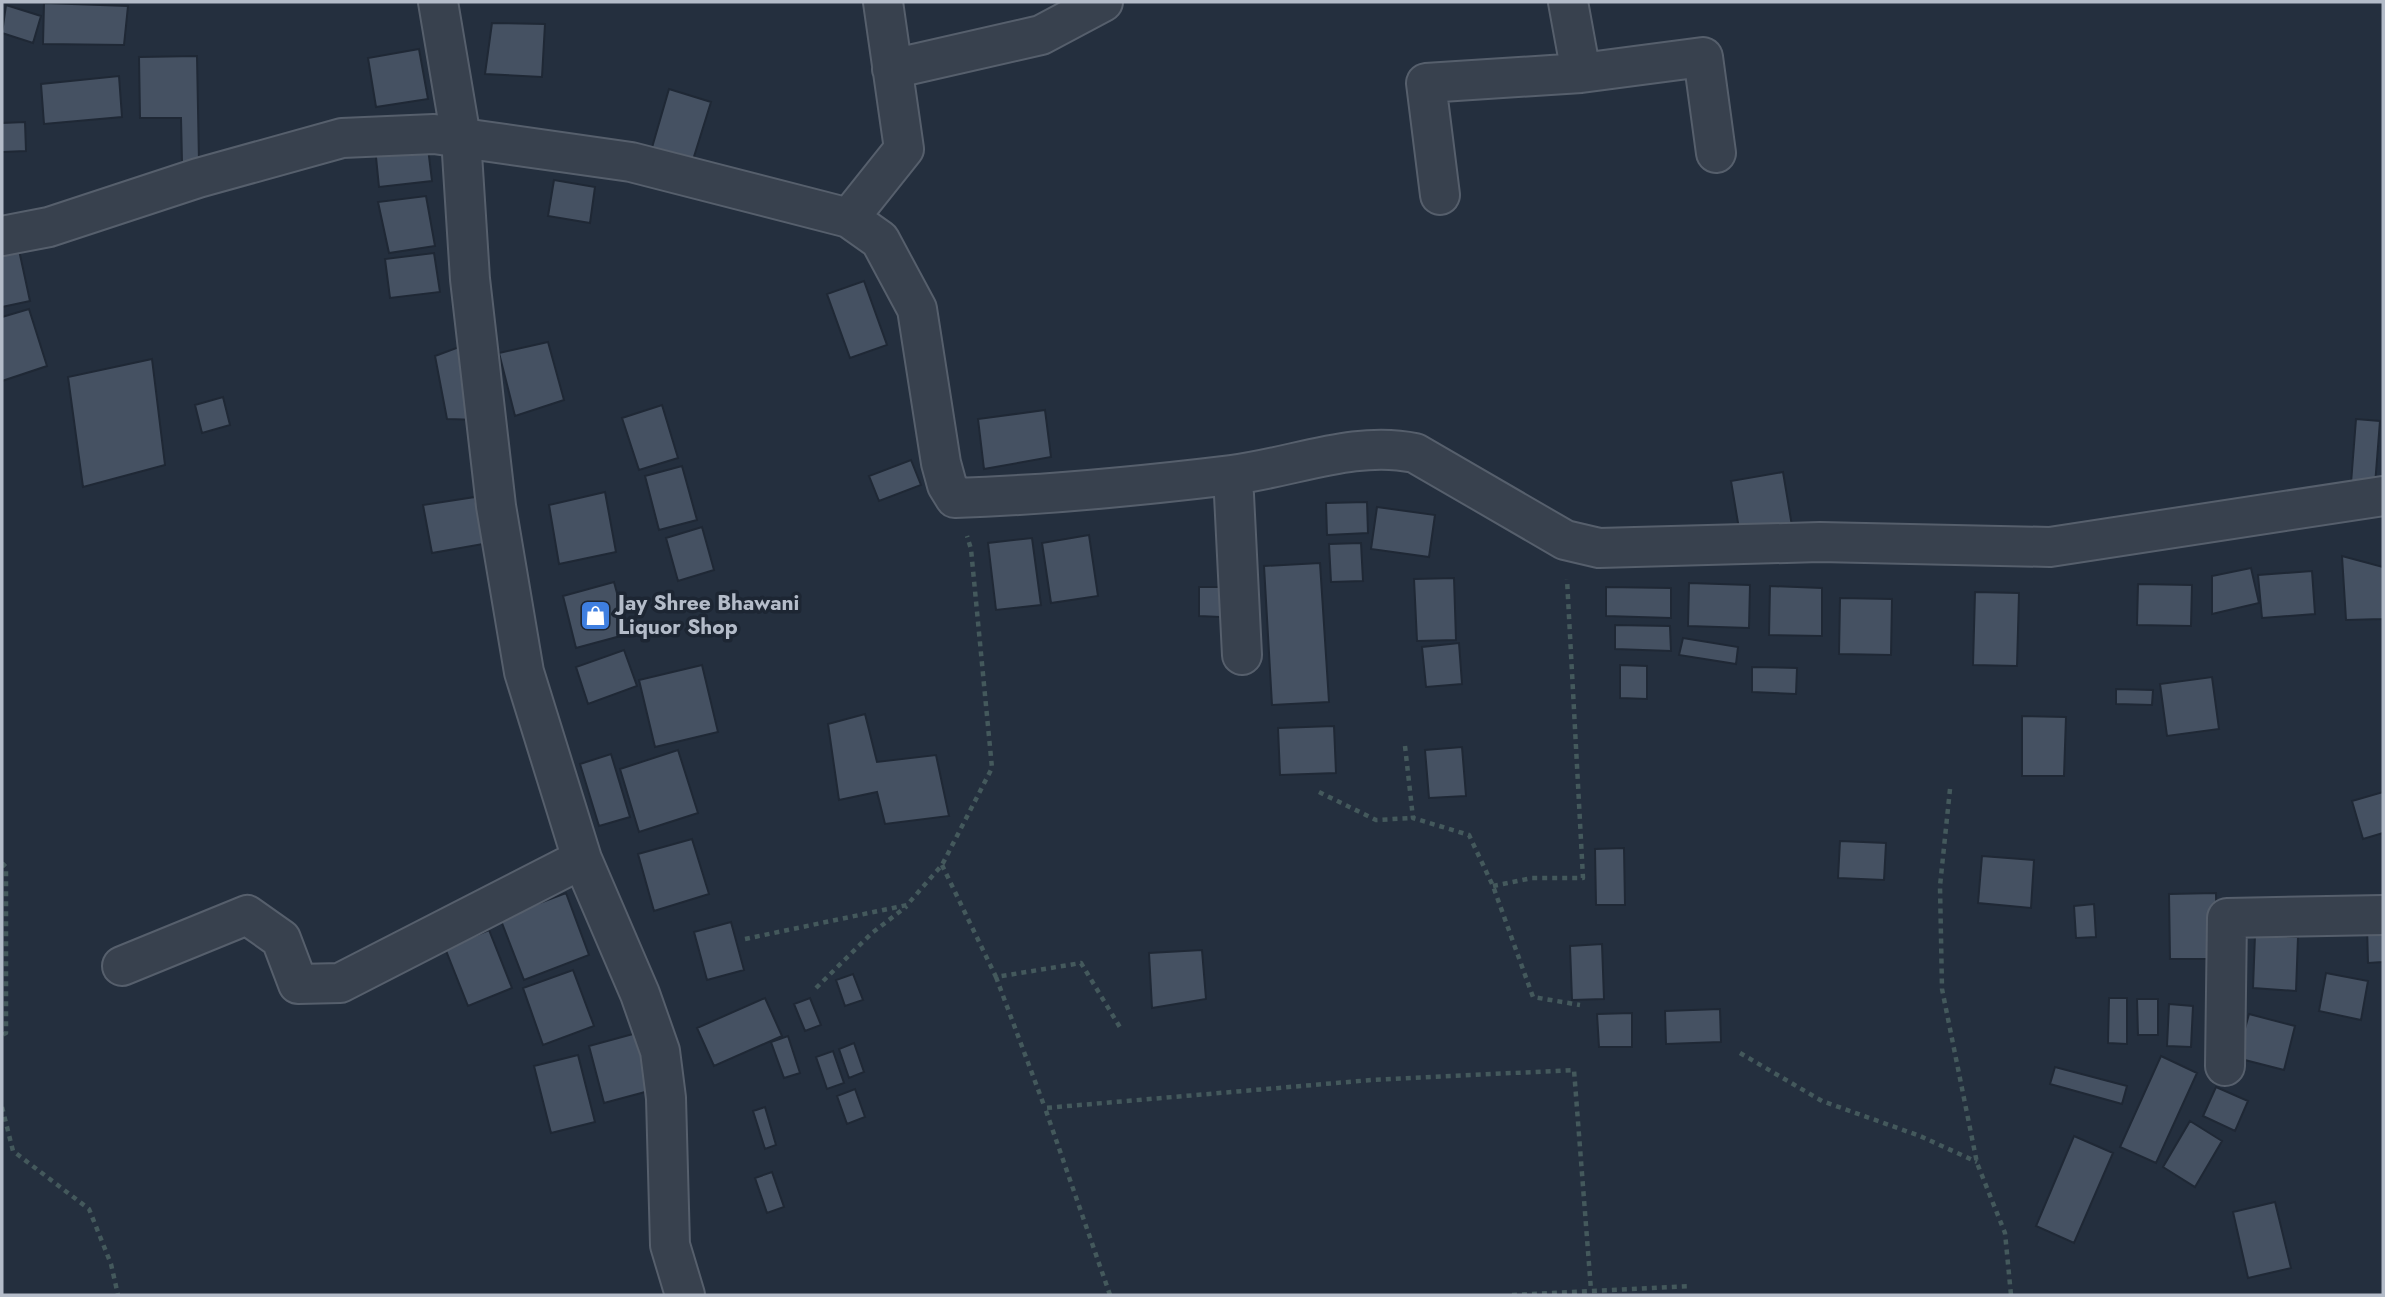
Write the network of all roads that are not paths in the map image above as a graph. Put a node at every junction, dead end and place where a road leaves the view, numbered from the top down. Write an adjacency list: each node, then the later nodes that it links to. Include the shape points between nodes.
1 (438, 2): 7 (street)
2 (883, 2): 5 (street)
3 (1103, 2): 5 (street, via 1041,35)
4 (1568, 2): 6 (street)
5 (892, 69): 10 (street, via 904,149)
6 (1581, 73): 8 (street, via 1703,57); 9 (street, via 1426,83)
7 (461, 138): 10 (street, via 631,162); 11 (street, via 434,134 342,138 198,178 49,227); 15 (street, via 470,279 496,506 522,659)
8 (1716, 153)
9 (1440, 195)
10 (849, 218): 12 (street, via 880,240 917,309 941,463 955,498)
11 (2, 236)
12 (1233, 475): 13 (street, via 1370,449 1395,449 1415,453 1564,540 1599,548 1820,542 2050,547); 14 (street)
13 (2383, 496)
14 (1242, 655)
15 (582, 859): 17 (street, via 340,983 298,984 281,939 247,915); 19 (street, via 660,1051 666,1098 670,1245)
16 (2383, 915): 18 (street, via 2227,918)
17 (121, 966)
18 (2225, 1066)
19 (685, 1295)

